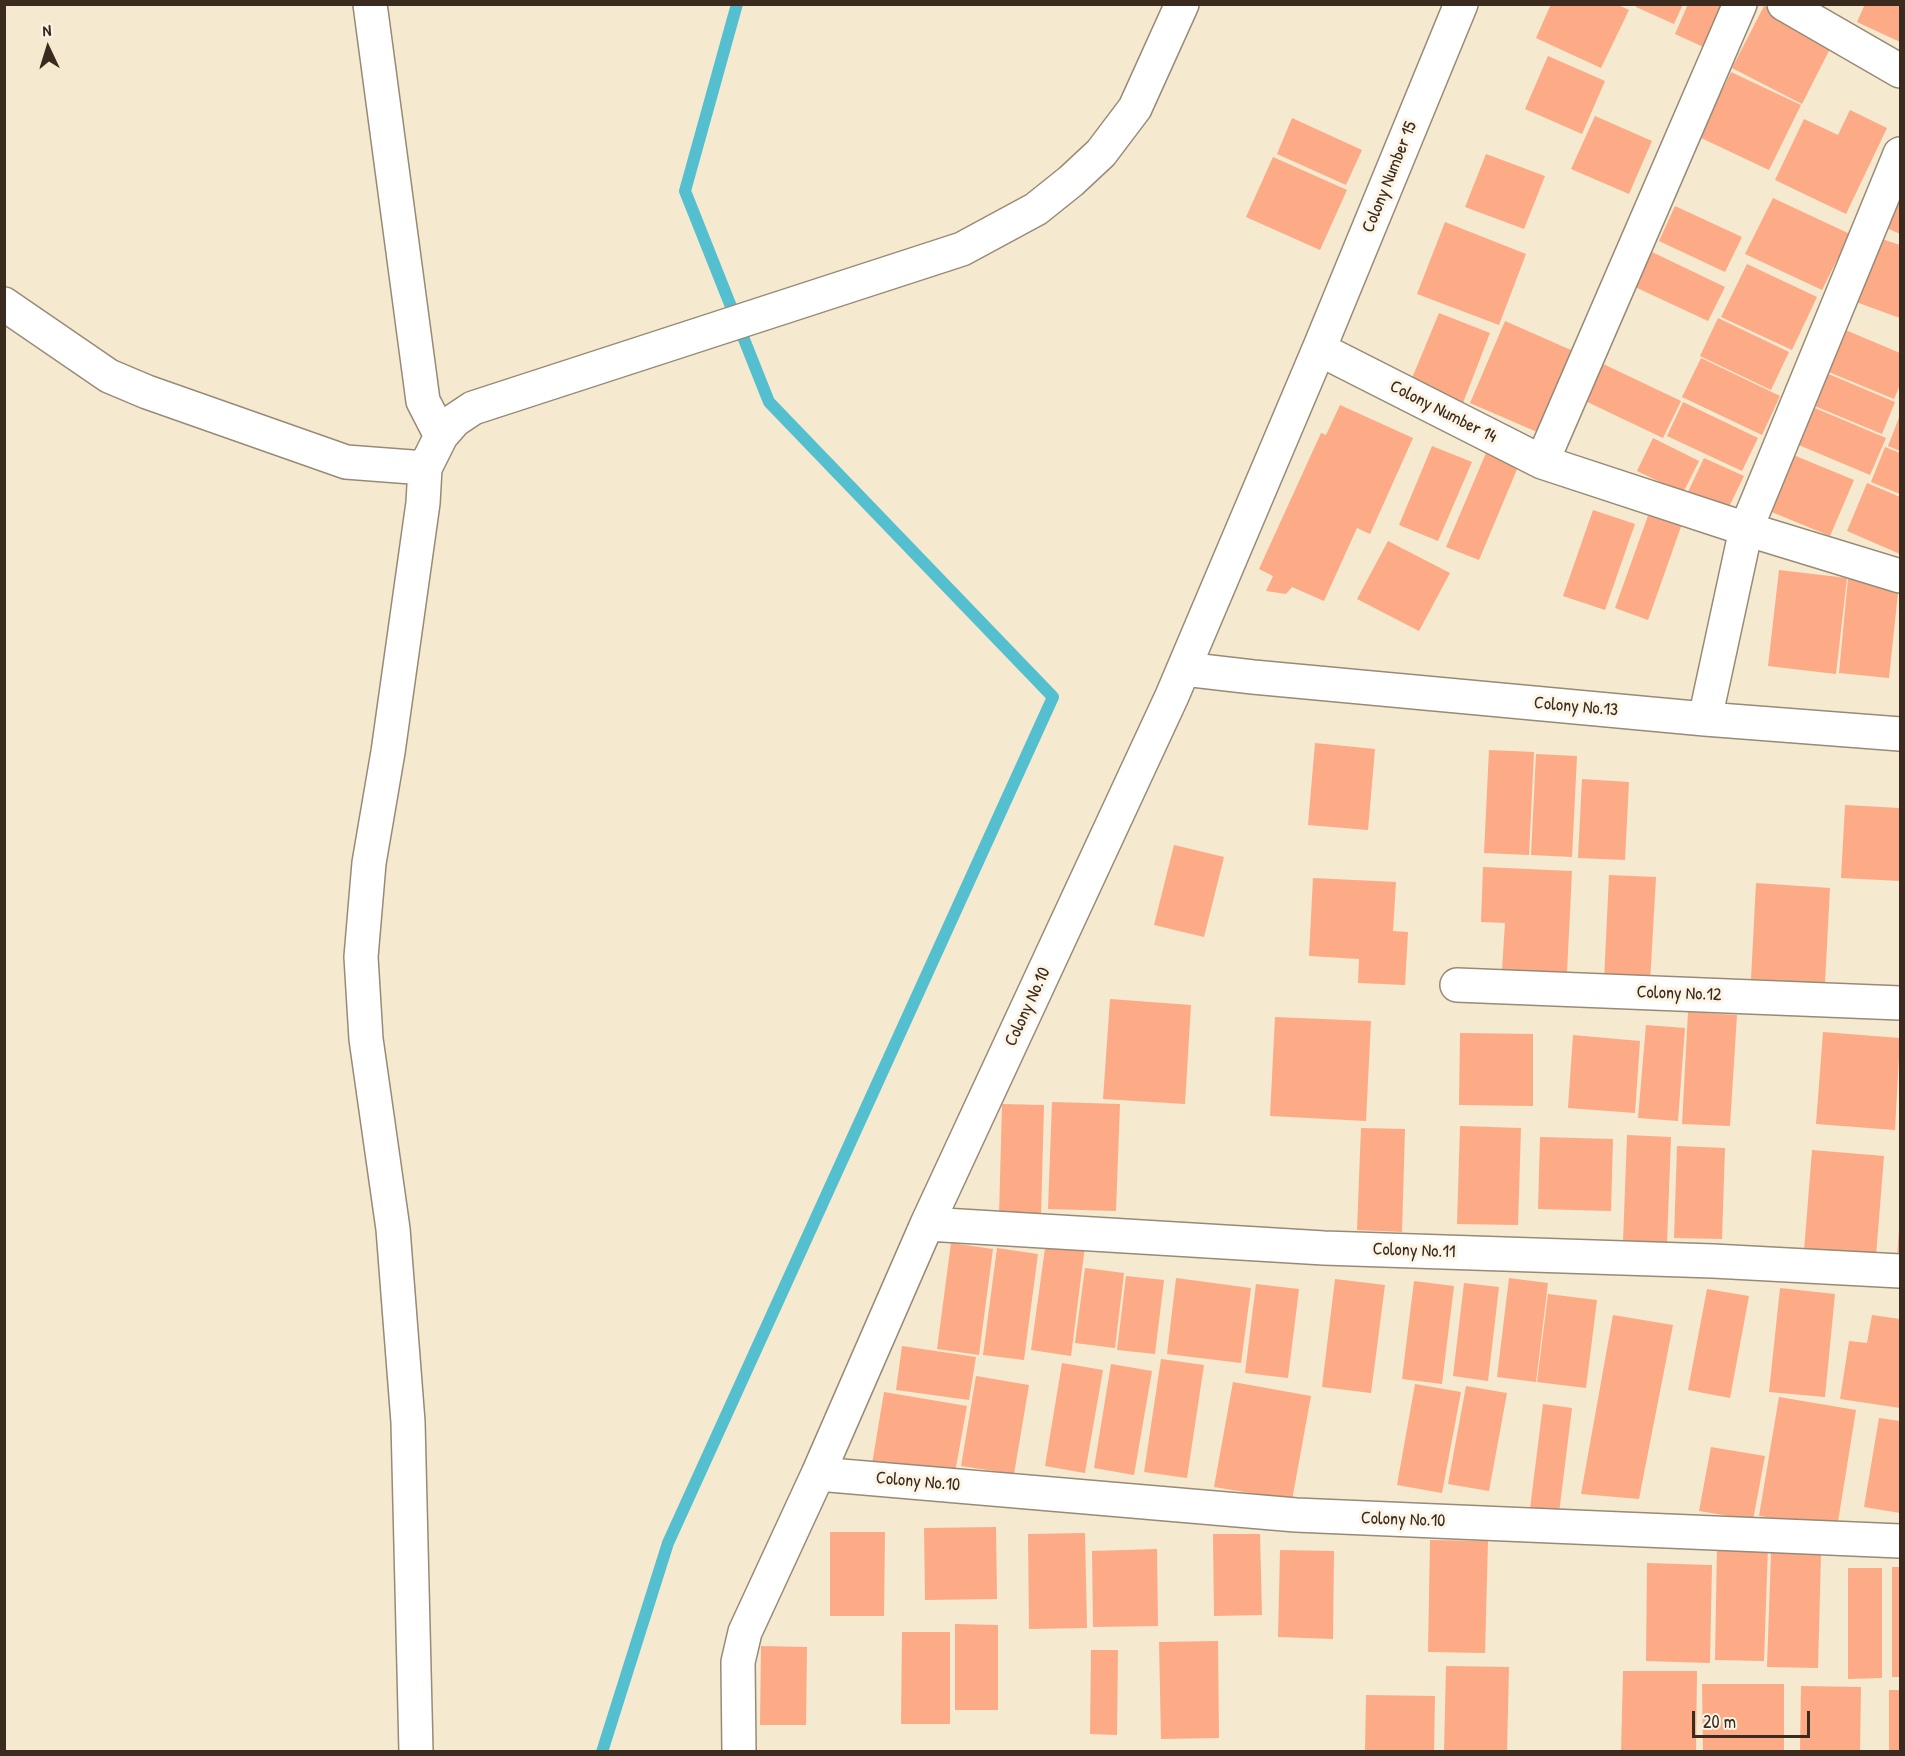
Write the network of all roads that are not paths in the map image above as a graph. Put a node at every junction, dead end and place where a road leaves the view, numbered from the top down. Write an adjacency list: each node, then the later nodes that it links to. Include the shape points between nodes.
1 (370, 4): 10 (street, via 423,401)
2 (1182, 4): 10 (street, via 1135,108 1101,153 1036,209 962,249 473,408)
3 (1461, 4): 9 (street, Colony Number 15)
4 (1740, 4): 11 (street)
5 (1784, 4): 6 (street)
6 (1900, 71)
7 (1900, 154): 13 (street)
8 (4, 304): 12 (street, via 109,376 147,392 346,462)
9 (1318, 349): 11 (street, Colony Number 14); 15 (street)
10 (441, 436): 12 (street)
11 (1542, 462): 13 (street, Colony Number 14)
12 (425, 468): 24 (street, via 388,752 369,863 361,957 366,1039 393,1229 408,1422)
13 (1746, 529): 14 (street, Colony Number 14); 16 (street)
14 (1900, 576)
15 (1184, 669): 16 (street, Colony No.13); 20 (street, Colony No.10)
16 (1705, 720): 17 (street, Colony No.13)
17 (1900, 734)
18 (1457, 985): 19 (street, Colony No.12)
19 (1900, 1003)
20 (927, 1224): 21 (street, Colony No.11, via 1324,1248); 22 (street, Colony No.10)
21 (1900, 1271)
22 (818, 1474): 23 (street, Colony No.10, via 1296,1515); 25 (street, via 745,1632 738,1662)
23 (1900, 1541)
24 (416, 1752)
25 (739, 1752)

